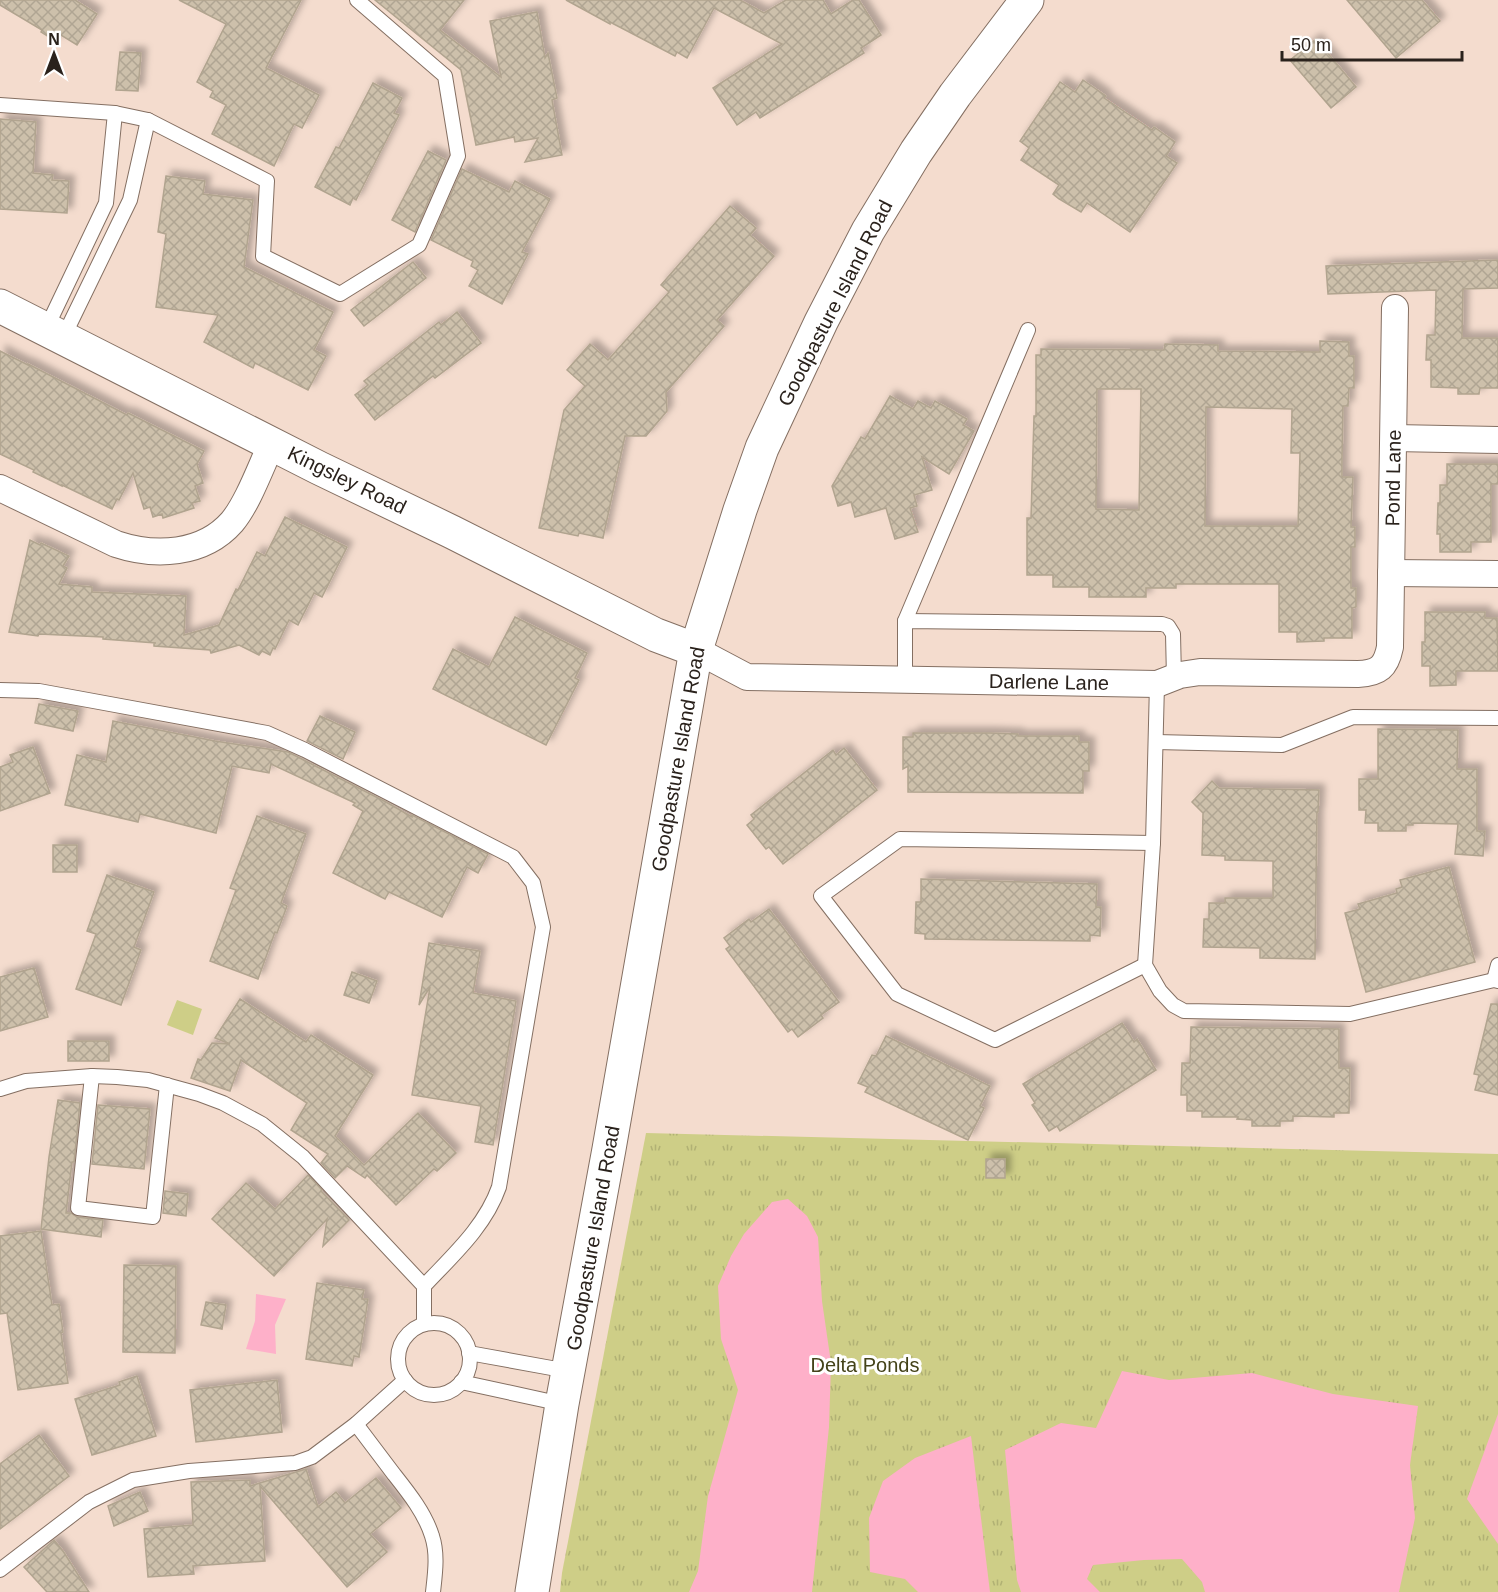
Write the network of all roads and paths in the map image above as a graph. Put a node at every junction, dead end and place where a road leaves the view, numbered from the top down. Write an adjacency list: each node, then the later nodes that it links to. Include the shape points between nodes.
1 (357, 0): 5 (lane, via 445,76 458,156 419,245 340,294 263,256 267,181)
2 (1027, 0): 18 (main road, Goodpasture Island Road, via 916,152 868,231 821,322 762,448)
3 (0, 105): 4 (lane)
4 (115, 113): 5 (lane); 9 (lane, via 106,203)
5 (148, 120): 9 (lane, via 130,200)
6 (0, 306): 9 (main road, Kingsley Road)
7 (1395, 308): 10 (street, Pond Lane)
8 (1028, 330): 16 (lane)
9 (55, 334): 12 (main road, Kingsley Road)
10 (1394, 438): 11 (street); 14 (street, Pond Lane)
11 (1498, 440)
12 (272, 443): 13 (street, via 241,508 224,530 194,547 174,551 134,550 116,544); 18 (main road, Kingsley Road, via 656,635)
13 (0, 488)
14 (1391, 573): 15 (street); 17 (street, Pond Lane)
15 (1498, 574)
16 (905, 621): 19 (lane); 20 (lane, via 1162,624 1173,634)
17 (1390, 647): 20 (street, Darlene Lane, via 1383,666 1367,674 1200,672)
18 (696, 651): 19 (street, Darlene Lane, via 747,677); 34 (main road, Goodpasture Island Road)
19 (905, 680): 20 (street, Darlene Lane)
20 (1165, 681): 23 (lane)
21 (0, 690): 31 (lane, via 39,691 267,733 513,857 533,883 543,927 499,1187 493,1204 467,1241)
22 (1498, 718): 23 (lane, via 1353,717 1282,744)
23 (1156, 742): 24 (lane)
24 (1153, 843): 25 (lane); 25 (lane, via 900,838 821,896 897,994 995,1040)
25 (1144, 965): 27 (lane, via 1160,991 1184,1011 1350,1014)
26 (1498, 965): 27 (lane)
27 (1496, 981)
28 (92, 1076): 29 (lane); 29 (lane, via 78,1208 109,1212 153,1217); 30 (lane, via 26,1081)
29 (168, 1085): 31 (lane, via 223,1103 262,1124 303,1157)
30 (0, 1089)
31 (424, 1286): 32 (lane)
32 (424, 1324): 33 (lane, via 448,1326 459,1333); 35 (lane, via 413,1329 400,1345 399,1370)
33 (469, 1353): 34 (lane); 36 (lane)
34 (568, 1371): 37 (main road, Goodpasture Island Road)
35 (405, 1380): 36 (lane, via 426,1394 451,1390); 38 (lane)
36 (461, 1382): 37 (lane)
37 (562, 1404): 41 (main road, Goodpasture Island Road)
38 (356, 1424): 39 (lane, via 312,1457 295,1463 133,1480 89,1502); 40 (lane, via 425,1520 435,1555)
39 (0, 1569)
40 (433, 1592)
41 (532, 1592)

